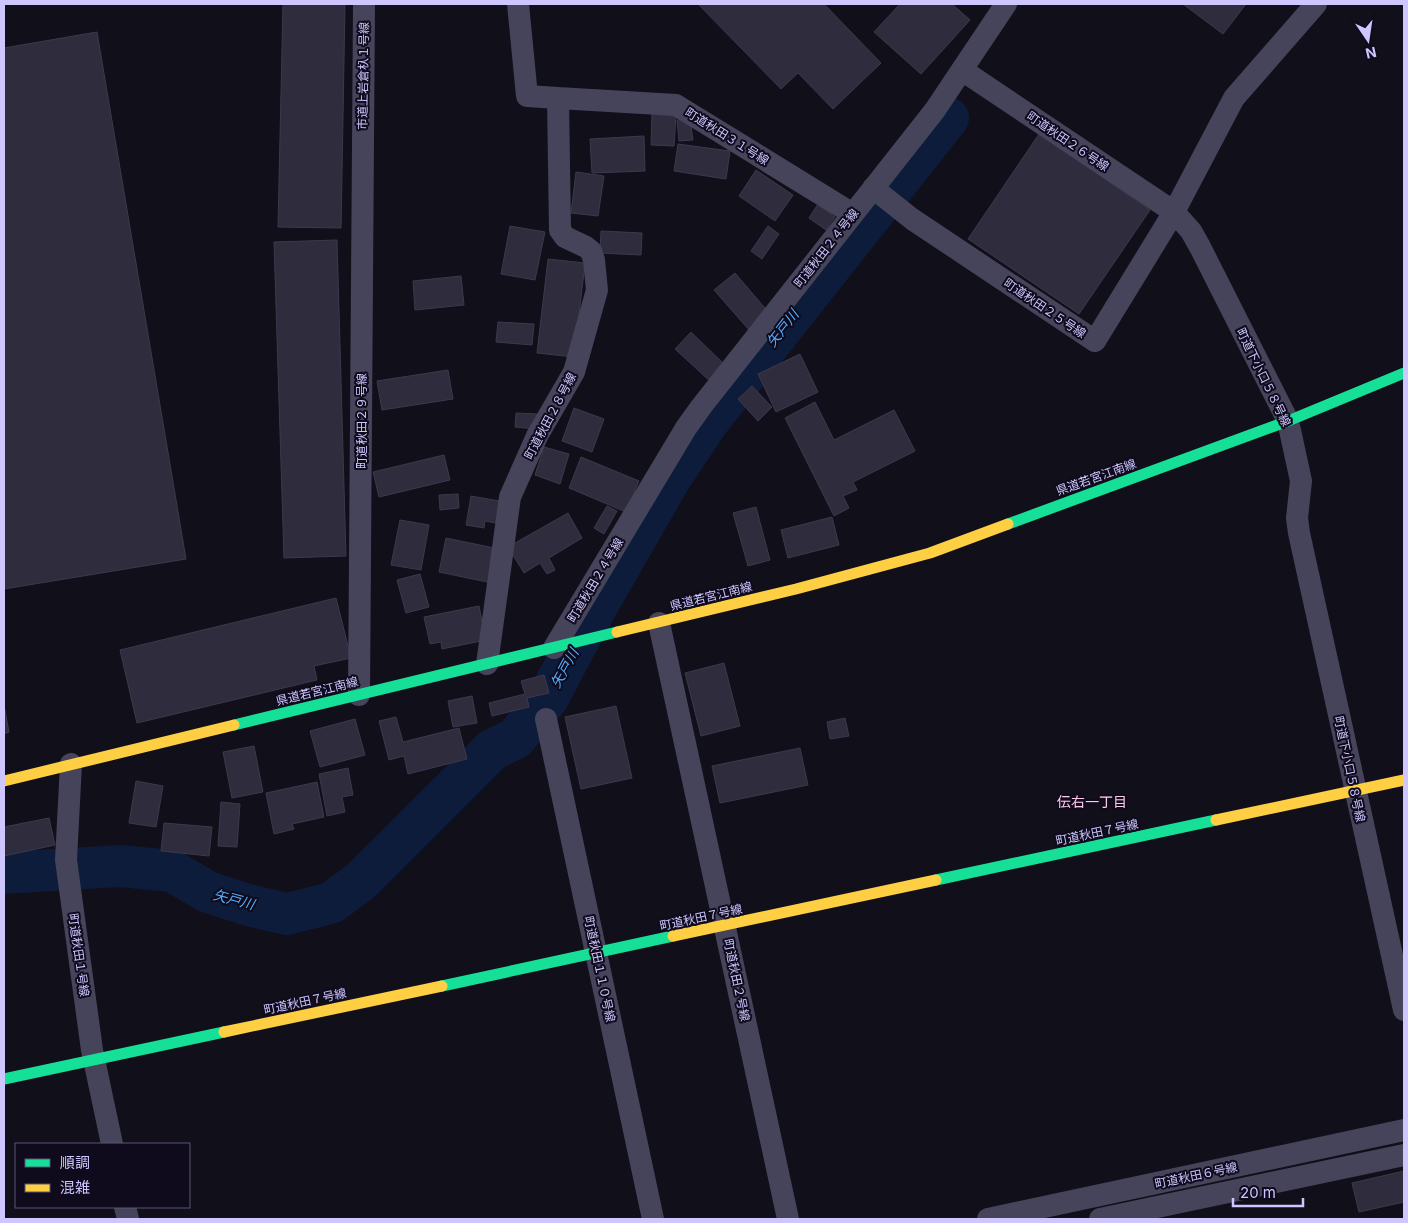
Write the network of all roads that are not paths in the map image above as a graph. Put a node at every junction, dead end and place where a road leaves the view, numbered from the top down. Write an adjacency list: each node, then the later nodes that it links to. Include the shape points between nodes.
1 (364, 4): 7 (street, 市道上岩倉杁１号線)
2 (518, 4): 6 (street, via 527,96)
3 (1006, 4): 5 (street, 町道秋田２４号線)
4 (1316, 4): 9 (street, via 1234,98)
5 (962, 70): 8 (street, 町道秋田２４号線, via 935,110); 9 (street, 町道秋田２６号線)
6 (558, 98): 10 (street, 町道秋田３１号線, via 676,105); 15 (street, 町道秋田２８号線, via 560,230 565,237 591,252 597,290 574,372 537,436 510,497)
7 (362, 148): 16 (street, 町道秋田２９号線)
8 (873, 188): 9 (street, 町道秋田２５号線, via 912,219 1094,340); 10 (street, 町道秋田２４号線)
9 (1174, 212): 12 (street, 町道下小口５８号線, via 1196,239)
10 (853, 214): 14 (street, 町道秋田２４号線, via 686,428)
11 (1404, 373): 12 (main road, 県道若宮江南線)
12 (1288, 421): 13 (main road, 県道若宮江南線, via 930,553); 21 (street, 町道下小口５８号線, via 1301,481 1298,533)
13 (659, 623): 14 (main road, 県道若宮江南線); 22 (street, 町道秋田２号線)
14 (555, 647): 15 (main road, 県道若宮江南線)
15 (487, 664): 16 (main road, 県道若宮江南線)
16 (359, 695): 18 (main road, 県道若宮江南線)
17 (546, 719): 23 (street, 町道秋田１１０号線)
18 (71, 764): 20 (main road, 県道若宮江南線); 25 (street, 町道秋田１号線, via 66,860)
19 (1404, 780): 21 (main road, 町道秋田７号線)
20 (4, 781)
21 (1355, 790): 22 (main road, 町道秋田７号線); 24 (street, 町道下小口５８号線)
22 (725, 926): 23 (main road, 町道秋田７号線); 31 (street, 町道秋田２号線)
23 (596, 953): 25 (main road, 町道秋田７号線); 30 (street, 町道秋田１１０号線)
24 (1404, 1010)
25 (94, 1060): 26 (main road, 町道秋田７号線); 28 (street, 町道秋田１号線)
26 (4, 1080)
27 (1404, 1130): 32 (street, 町道秋田６号線)
28 (112, 1143)
29 (1404, 1155): 33 (street)
30 (654, 1219)
31 (788, 1219)
32 (988, 1219)
33 (1100, 1219)

